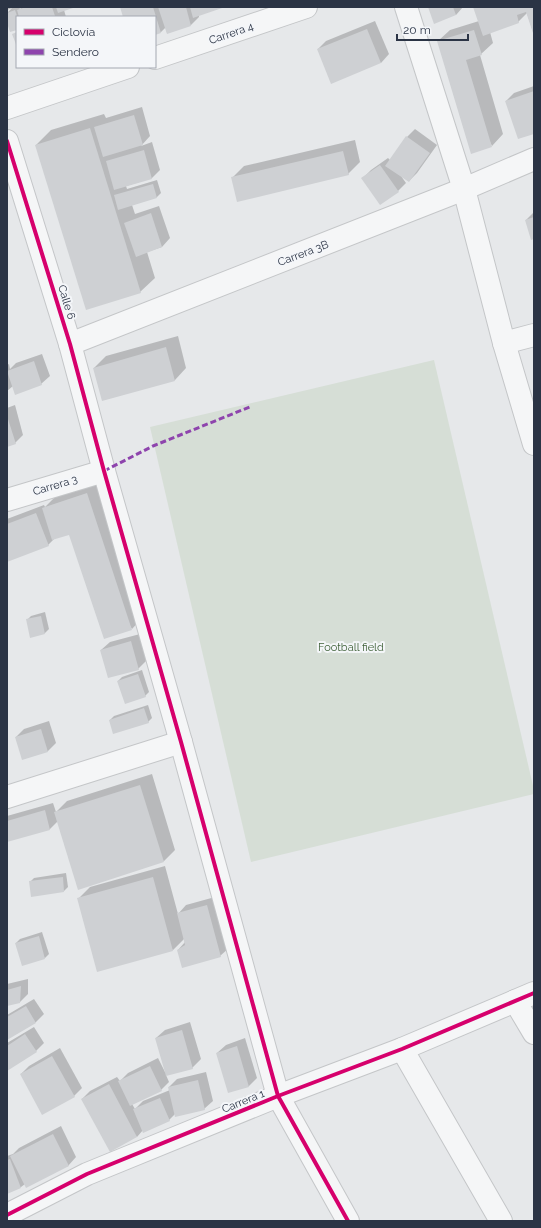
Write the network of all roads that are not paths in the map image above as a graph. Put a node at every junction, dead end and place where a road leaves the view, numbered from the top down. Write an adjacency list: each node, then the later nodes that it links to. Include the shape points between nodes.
1 (306, 7): 3 (street, Carrera 4)
2 (406, 7): 8 (street)
3 (156, 58)
4 (125, 68): 5 (street)
5 (7, 108)
6 (7, 141): 11 (street, Calle 6)
7 (534, 159): 8 (street, Carrera 3B)
8 (464, 190): 10 (street); 11 (street, Carrera 3B)
9 (534, 335): 10 (street)
10 (504, 343): 12 (street)
11 (70, 344): 13 (street, Calle 6)
12 (534, 444)
13 (104, 470): 14 (street, Carrera 3); 15 (street, Calle 6)
14 (7, 500)
15 (181, 742): 16 (street); 20 (street, Calle 6)
16 (7, 797)
17 (525, 997): 18 (street); 19 (street, Carrera 1)
18 (534, 1033)
19 (402, 1049): 20 (street, Carrera 1); 23 (street)
20 (278, 1096): 21 (street, Carrera 1, via 87,1174); 22 (street, Calle 6)
21 (7, 1215)
22 (348, 1221)
23 (501, 1221)

